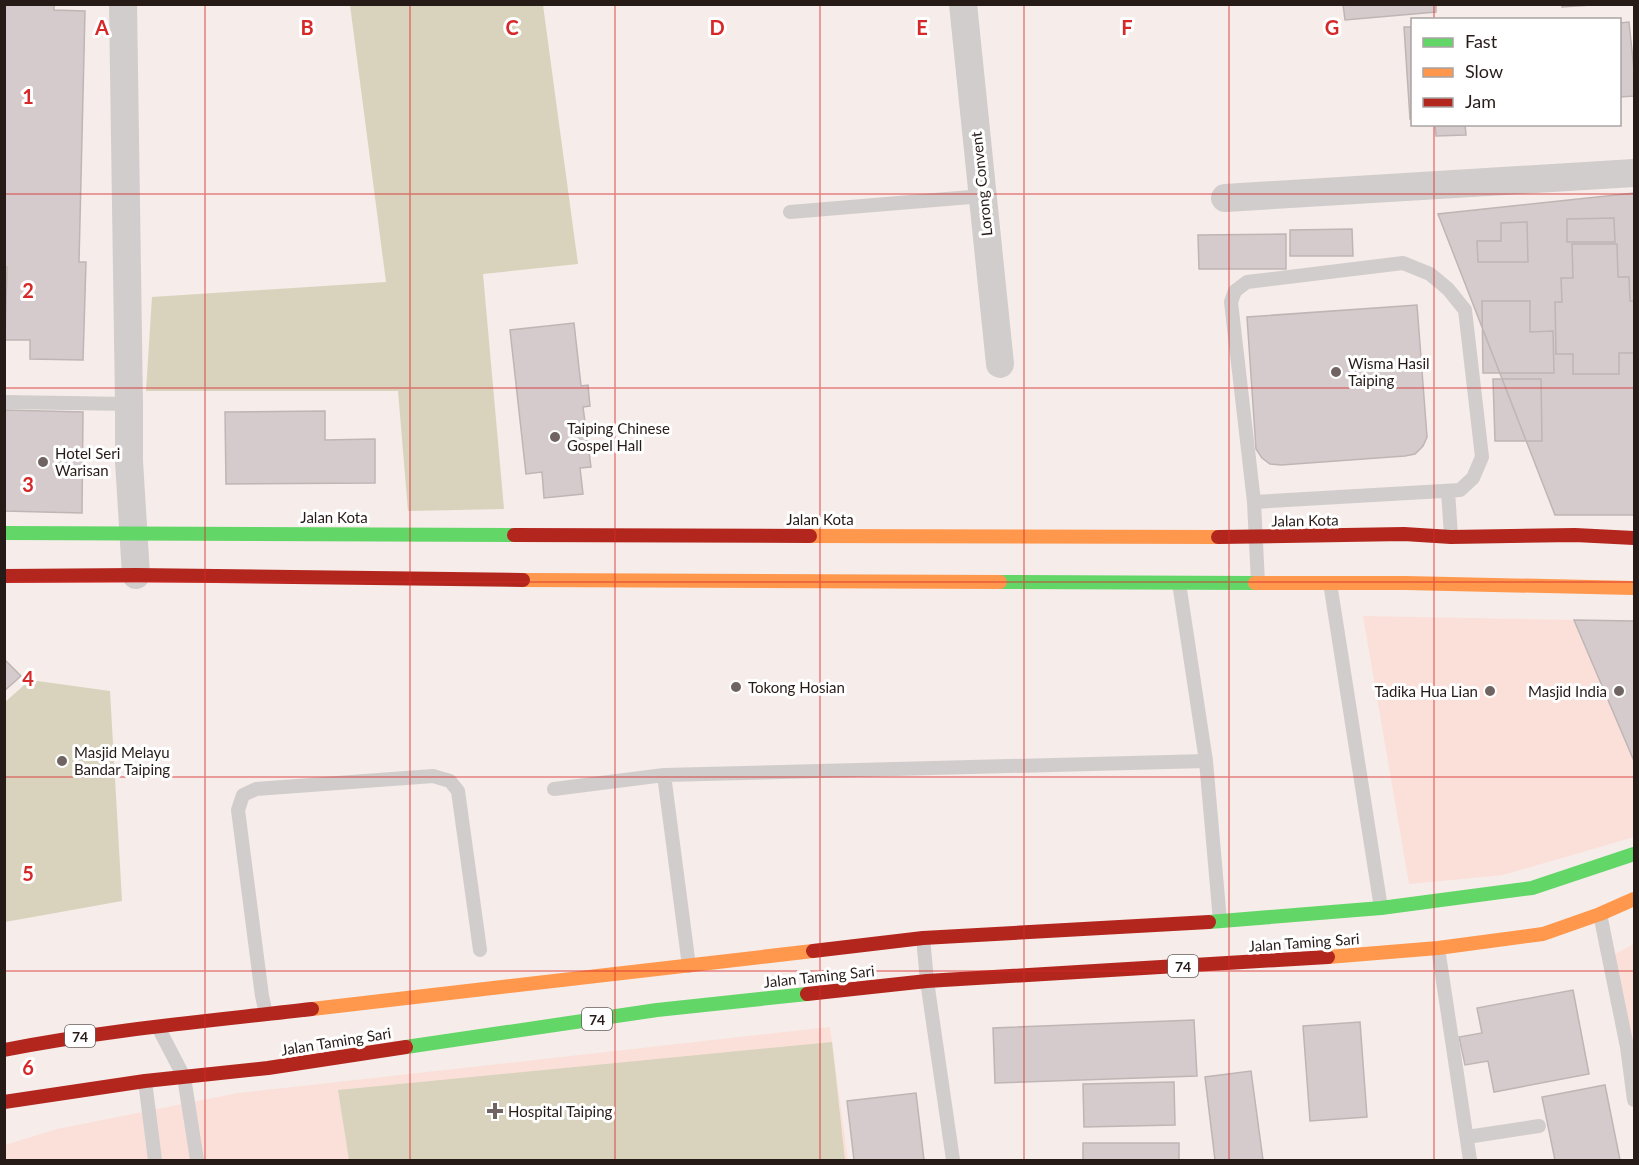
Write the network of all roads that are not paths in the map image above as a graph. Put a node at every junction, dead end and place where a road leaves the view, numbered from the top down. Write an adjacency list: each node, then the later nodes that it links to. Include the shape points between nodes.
1 (123, 4): 9 (street)
2 (963, 4): 4 (street, Lorong Convent)
3 (1635, 173): 5 (street)
4 (983, 196): 6 (lane); 7 (street, Lorong Convent)
5 (1225, 198)
6 (790, 212)
7 (1000, 364)
8 (4, 402): 9 (lane)
9 (129, 404): 13 (street)
10 (1448, 491): 11 (lane); 11 (lane, via 1460,490 1473,478 1482,457 1465,310 1430,274 1403,263 1247,282 1235,291 1231,302); 15 (lane)
11 (1254, 502): 14 (lane)
12 (4, 533): 13 (main road, Jalan Kota)
13 (132, 533): 14 (main road, Jalan Kota); 17 (street)
14 (1257, 537): 15 (main road, Jalan Kota); 20 (lane)
15 (1451, 537): 16 (main road, Jalan Kota)
16 (1635, 538)
17 (136, 575): 18 (main road); 19 (main road)
18 (4, 576)
19 (1179, 583): 20 (main road); 23 (lane)
20 (1258, 583): 21 (main road)
21 (1330, 583): 22 (main road); 28 (lane)
22 (1635, 588)
23 (1206, 761): 24 (lane); 30 (lane)
24 (664, 775): 25 (lane); 34 (lane)
25 (554, 789)
26 (1635, 854): 28 (main road, Jalan Taming Sari / 74, via 1532,888)
27 (1635, 899): 29 (main road, Jalan Taming Sari / 74)
28 (1381, 908): 30 (main road, Jalan Taming Sari / 74)
29 (1600, 914): 32 (main road, Jalan Taming Sari / 74, via 1543,934); 41 (lane)
30 (1220, 921): 31 (main road, Jalan Taming Sari / 74)
31 (923, 938): 34 (main road, Jalan Taming Sari / 74); 35 (lane)
32 (1438, 948): 35 (main road, Jalan Taming Sari / 74); 44 (lane)
33 (480, 950): 36 (lane, via 458,791 450,781 433,776 256,789 243,795 238,810)
34 (689, 966): 36 (main road, Jalan Taming Sari / 74)
35 (927, 981): 39 (main road, Jalan Taming Sari / 74, via 657,1010); 47 (lane)
36 (266, 1014): 37 (main road, Jalan Taming Sari / 74)
37 (157, 1025): 38 (main road, Jalan Taming Sari / 74); 39 (lane)
38 (4, 1050)
39 (184, 1077): 40 (main road, Jalan Taming Sari / 74); 46 (lane)
40 (145, 1081): 42 (main road, Jalan Taming Sari / 74); 45 (lane)
41 (1635, 1101)
42 (4, 1102)
43 (1539, 1126): 44 (lane)
44 (1467, 1137): 48 (lane)
45 (155, 1161)
46 (197, 1161)
47 (952, 1161)
48 (1470, 1161)

